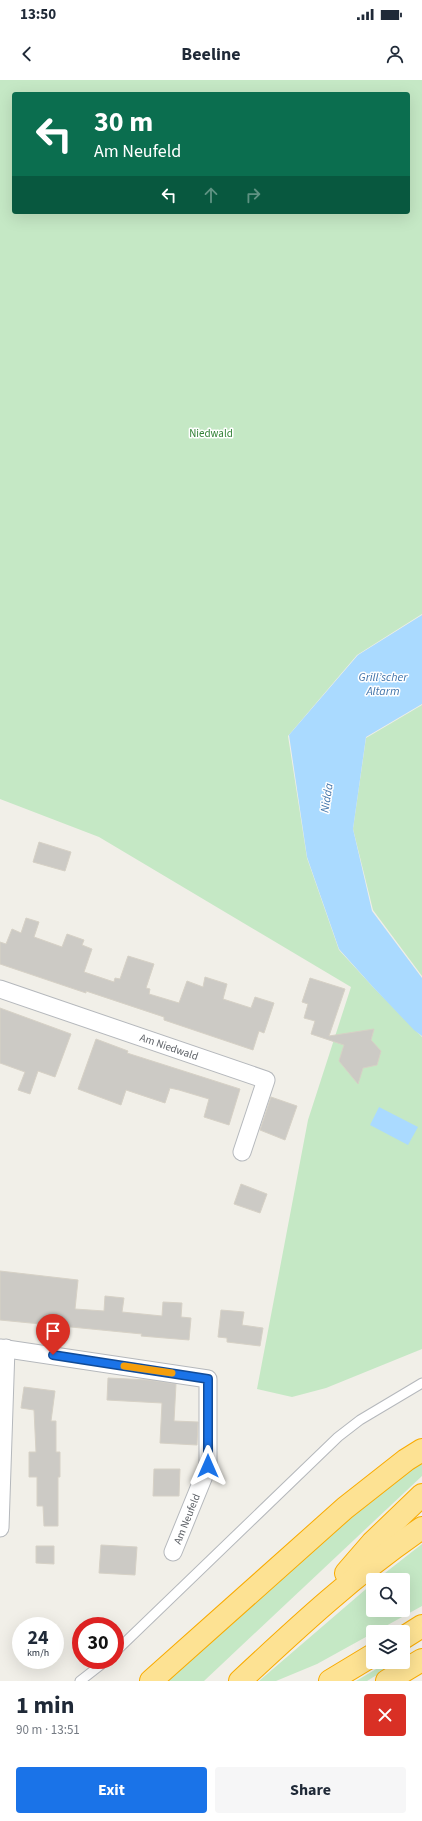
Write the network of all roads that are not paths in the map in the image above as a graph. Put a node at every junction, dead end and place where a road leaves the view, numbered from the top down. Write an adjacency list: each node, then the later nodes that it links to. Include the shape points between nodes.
1 (0, 989): 2 (street, Am Niedwald, via 266,1080)
2 (242, 1152)
3 (3, 1348): 7 (street, Am Neufeld); 9 (street, Am Neufeld, via 208,1379 208,1466)
4 (422, 1383): 13 (lane, via 360,1420 338,1437)
5 (422, 1450): 18 (highway, via 345,1508)
6 (422, 1495): 10 (highway, via 372,1543)
7 (0, 1528)
8 (422, 1528): 10 (highway, via 391,1549)
9 (173, 1552)
10 (306, 1620): 19 (highway)
11 (422, 1626): 12 (highway)
12 (410, 1634)
13 (124, 1643)
14 (366, 1659): 20 (highway)
15 (422, 1660): 21 (highway)
16 (95, 1669): 17 (lane)
17 (80, 1681)
18 (151, 1681)
19 (240, 1681)
20 (330, 1681)
21 (387, 1681)

